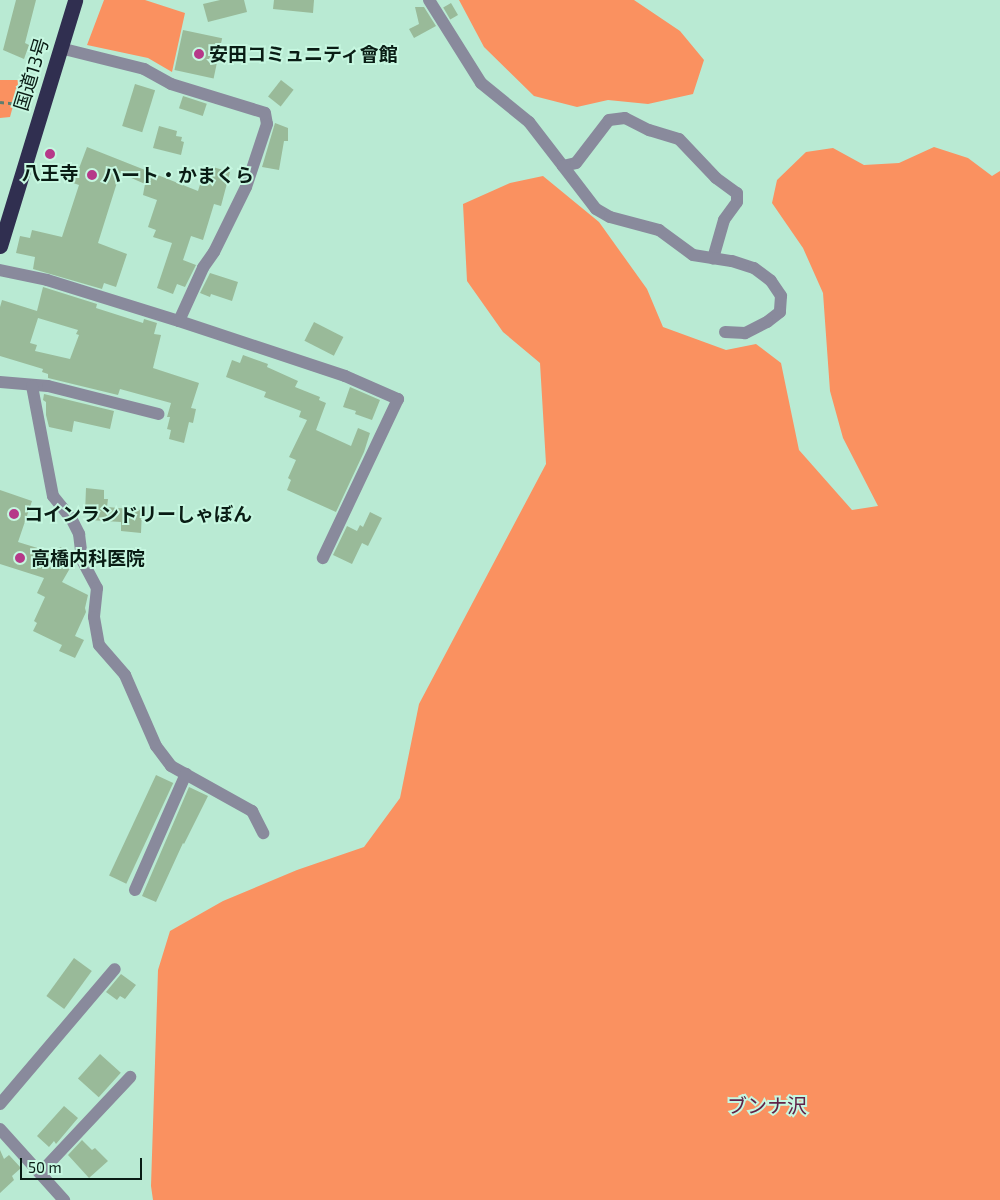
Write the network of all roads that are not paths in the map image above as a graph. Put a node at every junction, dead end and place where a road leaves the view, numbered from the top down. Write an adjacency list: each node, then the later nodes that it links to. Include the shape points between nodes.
1 (74, 0): 3 (highway, 国道13号)
2 (429, 0): 4 (street, via 481,84 529,122)
3 (60, 48): 5 (highway, 国道13号); 8 (street, via 144,69 171,84 266,113 267,124 246,187)
4 (562, 166): 6 (street, via 603,213 630,224 659,230 693,255); 6 (street, via 576,163 609,120 625,118 678,139 716,178 737,193 737,202 724,220)
5 (0, 246)
6 (713, 258): 9 (street, via 754,268 771,281 781,296 780,312 767,322 745,332)
7 (0, 270): 8 (street, via 48,280)
8 (179, 321): 13 (street, via 345,376 398,398)
9 (725, 332)
10 (0, 382): 11 (street)
11 (32, 386): 12 (street, via 48,386); 14 (street, via 53,496 79,534 82,560 97,588 94,617 99,645 129,683 156,746 171,766)
12 (159, 414)
13 (323, 558)
14 (186, 774): 15 (street, via 252,811); 16 (street)
15 (263, 832)
16 (135, 890)
17 (115, 969): 19 (street)
18 (130, 1076): 21 (street)
19 (0, 1104)
20 (0, 1129): 21 (street)
21 (40, 1173): 22 (street)
22 (64, 1200)

